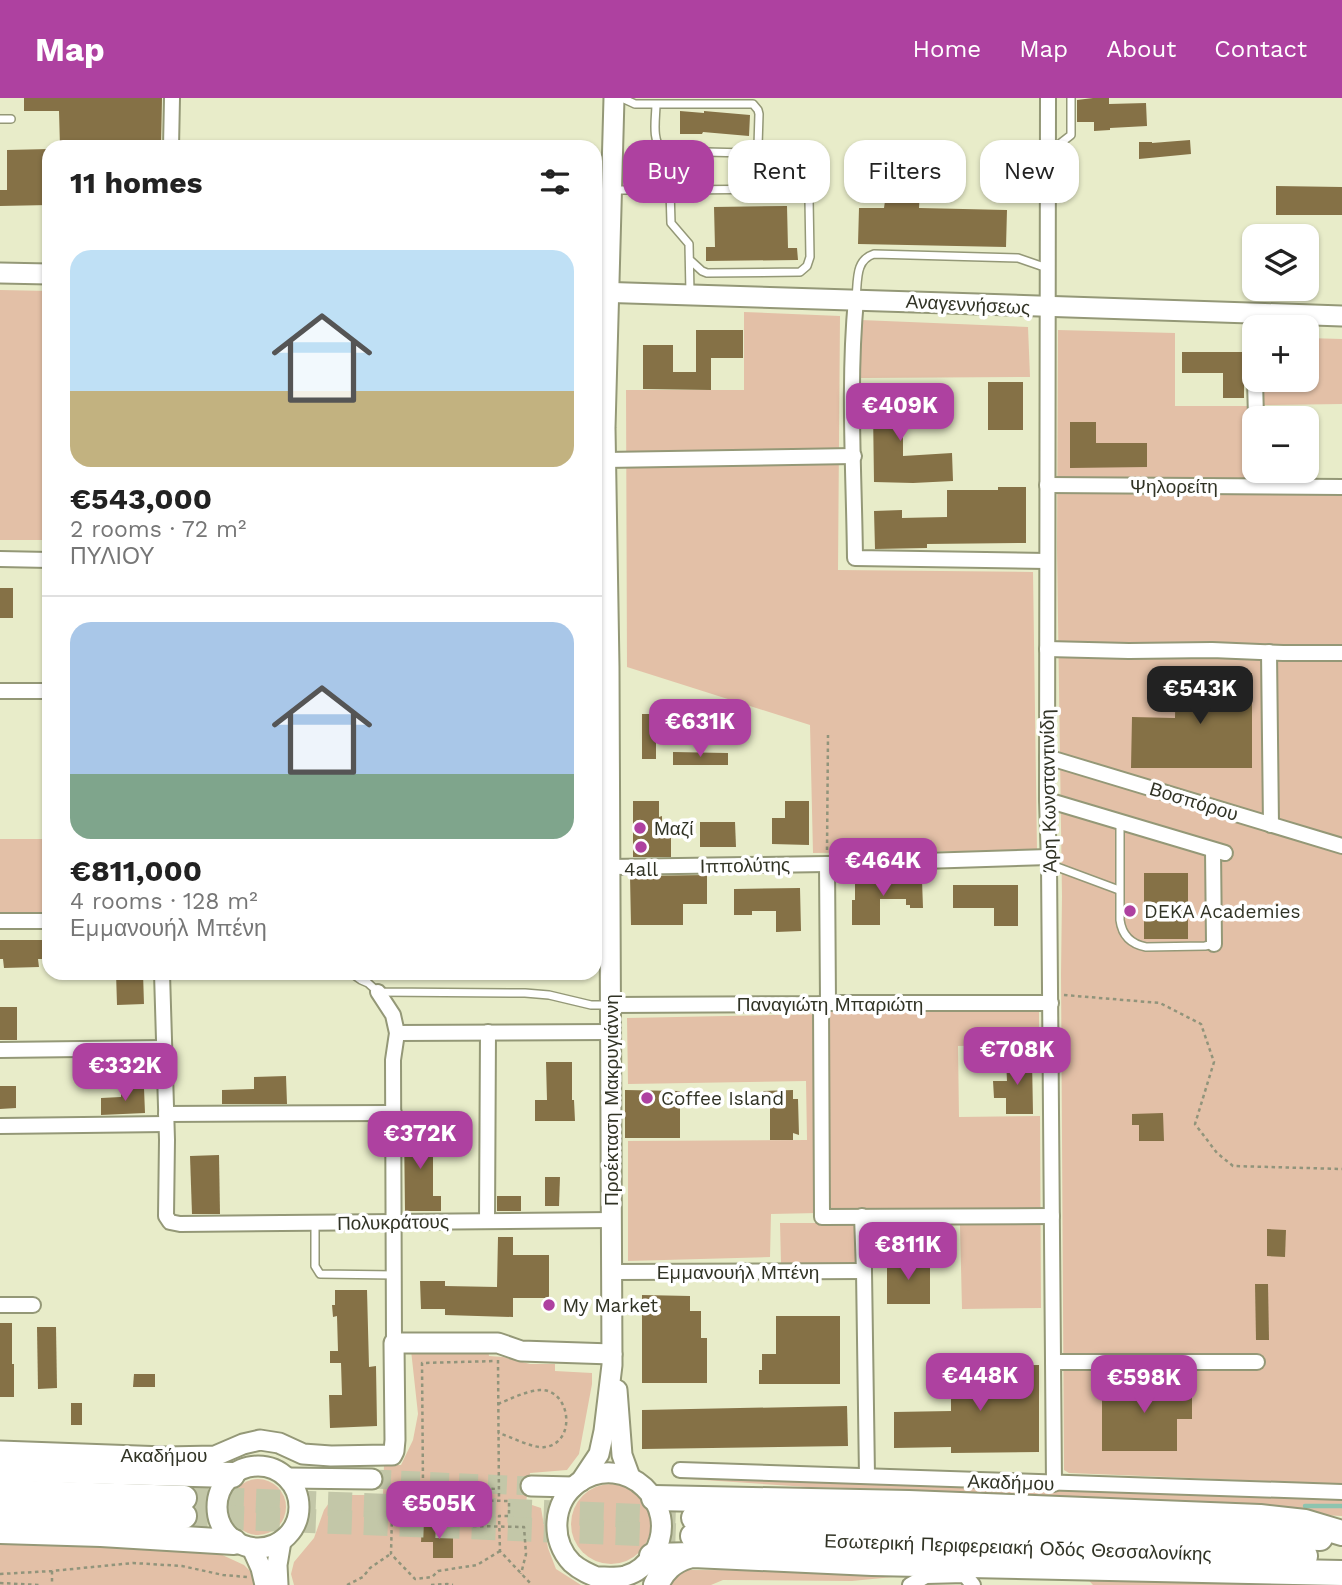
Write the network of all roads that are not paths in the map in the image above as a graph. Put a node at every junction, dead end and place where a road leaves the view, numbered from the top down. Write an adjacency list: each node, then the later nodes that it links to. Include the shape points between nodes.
1 (172, 98): 9 (street)
2 (614, 98): 12 (main road, Προέκταση Μακρυγιάννη)
3 (622, 98): 6 (lane, via 635,104)
4 (1048, 98): 10 (street, Άρη Κωνσταντινίδη)
5 (1071, 98): 11 (lane, via 1071,135)
6 (656, 104): 6 (lane, via 656,141 663,151 748,153 758,146 759,114 752,104)
7 (0, 119): 8 (lane)
8 (11, 119)
9 (171, 140)
10 (1047, 140)
11 (1064, 140)
12 (611, 190): 13 (lane); 17 (main road, Προέκταση Μακρυγιάννη)
13 (623, 190)
14 (714, 190): 19 (lane, via 803,192 809,200 807,266 800,272 707,273)
15 (670, 203): 19 (lane, via 671,223 689,244)
16 (1047, 203): 20 (street, Άρη Κωνσταντινίδη)
17 (603, 219): 18 (main road, Προέκταση Μακρυγιάννη)
18 (602, 256)
19 (690, 260): 24 (lane)
20 (1047, 269): 25 (lane, via 1018,258 874,254 861,263); 26 (street, Άρη Κωνσταντινίδη)
21 (0, 273): 22 (main road)
22 (42, 274)
23 (602, 292): 24 (main road, Αναγεννήσεως)
24 (690, 294): 25 (main road, Αναγεννήσεως)
25 (856, 299): 26 (main road, Αναγεννήσεως); 31 (street)
26 (1048, 307): 29 (main road, Αναγεννήσεως); 33 (street, Άρη Κωνσταντινίδη)
27 (1342, 316): 28 (main road, Αναγεννήσεως)
28 (1319, 317)
29 (1242, 319)
30 (602, 441): 32 (main road, Προέκταση Μακρυγιάννη)
31 (854, 456): 32 (street); 38 (street, via 855,558)
32 (605, 460): 39 (main road, Προέκταση Μακρυγιάννη)
33 (1047, 485): 34 (street, Ψηλορείτη); 38 (street, Άρη Κωνσταντινίδη)
34 (1256, 486): 35 (street, Ψηλορείτη)
35 (1342, 486)
36 (0, 559): 37 (street)
37 (42, 559)
38 (1047, 561): 40 (street, Άρη Κωνσταντινίδη)
39 (602, 586)
40 (1047, 649): 41 (street); 46 (street, Άρη Κωνσταντινίδη)
41 (1269, 652): 42 (street); 49 (street)
42 (1342, 653)
43 (602, 664): 53 (main road, Προέκταση Μακρυγιάννη)
44 (0, 691): 45 (street)
45 (42, 691)
46 (1047, 757): 47 (street, Άρη Κωνσταντινίδη); 49 (street, Βοσπόρου)
47 (1047, 800): 48 (street); 51 (street, Άρη Κωνσταντινίδη)
48 (1120, 822): 54 (lane); 57 (street, via 1219,851)
49 (1271, 825): 50 (street, Βοσπόρου)
50 (1342, 846)
51 (1049, 861): 52 (street, Ιππολύτης); 54 (lane); 61 (street, Άρη Κωνσταντινίδη)
52 (827, 864): 53 (street, Ιππολύτης); 62 (street)
53 (610, 867): 63 (main road, Προέκταση Μακρυγιάννη)
54 (1119, 890): 57 (lane, via 1121,927 1133,943 1146,947)
55 (42, 921): 56 (street)
56 (0, 922)
57 (1214, 944)
58 (162, 980): 67 (street)
59 (361, 980): 60 (lane)
60 (378, 992): 63 (lane, via 525,993); 66 (street, via 393,1015)
61 (1051, 999): 62 (street, Παναγιώτη Μπαριώτη); 73 (street, Άρη Κωνσταντινίδη)
62 (824, 1003): 63 (street, Παναγιώτη Μπαριώτη); 72 (street, via 822,1217)
63 (610, 1005): 65 (main road, Προέκταση Μακρυγιάννη)
64 (488, 1032): 65 (street); 66 (street); 76 (street)
65 (610, 1032): 74 (main road, Προέκταση Μακρυγιάννη)
66 (397, 1033): 69 (street)
67 (164, 1048): 68 (street); 70 (street)
68 (0, 1050)
69 (394, 1112): 70 (street); 75 (street)
70 (166, 1119): 71 (street); 77 (street, Πολυκράτους, via 169,1221)
71 (0, 1126)
72 (862, 1216): 73 (street); 78 (street)
73 (1052, 1216): 85 (street, Άρη Κωνσταντινίδη)
74 (611, 1220): 76 (street, Πολυκράτους); 79 (main road, Προέκταση Μακρυγιάννη)
75 (395, 1221): 76 (street, Πολυκράτους); 77 (street, Πολυκράτους); 80 (street)
76 (487, 1221)
77 (315, 1223): 80 (lane, via 315,1266 320,1274)
78 (864, 1271): 79 (street, Εμμανουήλ Μπένη); 91 (street)
79 (611, 1272): 84 (main road, Προέκταση Μακρυγιάννη)
80 (395, 1275): 83 (street)
81 (0, 1305): 82 (street)
82 (33, 1305)
83 (394, 1343): 84 (main road); 87 (main road, Ακαδήμου, via 396,1440 391,1455 303,1454 260,1440 215,1456)
84 (612, 1360): 93 (main road, via 622,1455); 96 (main road, via 599,1454)
85 (1053, 1362): 86 (street); 97 (street, Άρη Κωνσταντινίδη)
86 (1257, 1362)
87 (0, 1451)
88 (0, 1469): 90 (highway)
89 (680, 1470): 91 (street, Ακαδήμου)
90 (232, 1475): 92 (main road, via 265,1465); 109 (main road, via 221,1490 218,1508 222,1528)
91 (867, 1476): 97 (street, Ακαδήμου)
92 (288, 1478): 94 (main road); 102 (main road, via 296,1493)
93 (630, 1478): 96 (main road, via 604,1473); 100 (main road)
94 (337, 1479): 95 (main road); 102 (main road, via 315,1492)
95 (372, 1479)
96 (577, 1484): 103 (main road); 103 (main road, via 531,1486)
97 (1054, 1484): 99 (street, Ακαδήμου)
98 (0, 1492): 101 (highway, via 184,1507)
99 (1342, 1492)
100 (654, 1498): 105 (highway, via 1260,1517 1305,1522); 111 (main road, via 662,1527)
101 (0, 1510)
102 (297, 1515): 108 (main road)
103 (557, 1518): 115 (main road, via 564,1553 585,1573)
104 (0, 1531): 109 (highway)
105 (1342, 1533)
106 (693, 1536): 107 (highway, Εσωτερική Περιφερειακή Οδός Θεσσαλονίκης); 110 (highway, Εσωτερική Περιφερειακή Οδός Θεσσαλονίκης); 111 (highway); 112 (highway, via 872,1563)
107 (1342, 1539)
108 (281, 1541): 109 (main road, via 270,1547); 116 (main road)
109 (243, 1545): 114 (main road, via 261,1568)
110 (1342, 1558)
111 (650, 1573): 115 (main road)
112 (1342, 1573)
113 (969, 1580): 117 (street, via 926,1576)
114 (260, 1581)
115 (607, 1581)
116 (278, 1585)
117 (910, 1585)

